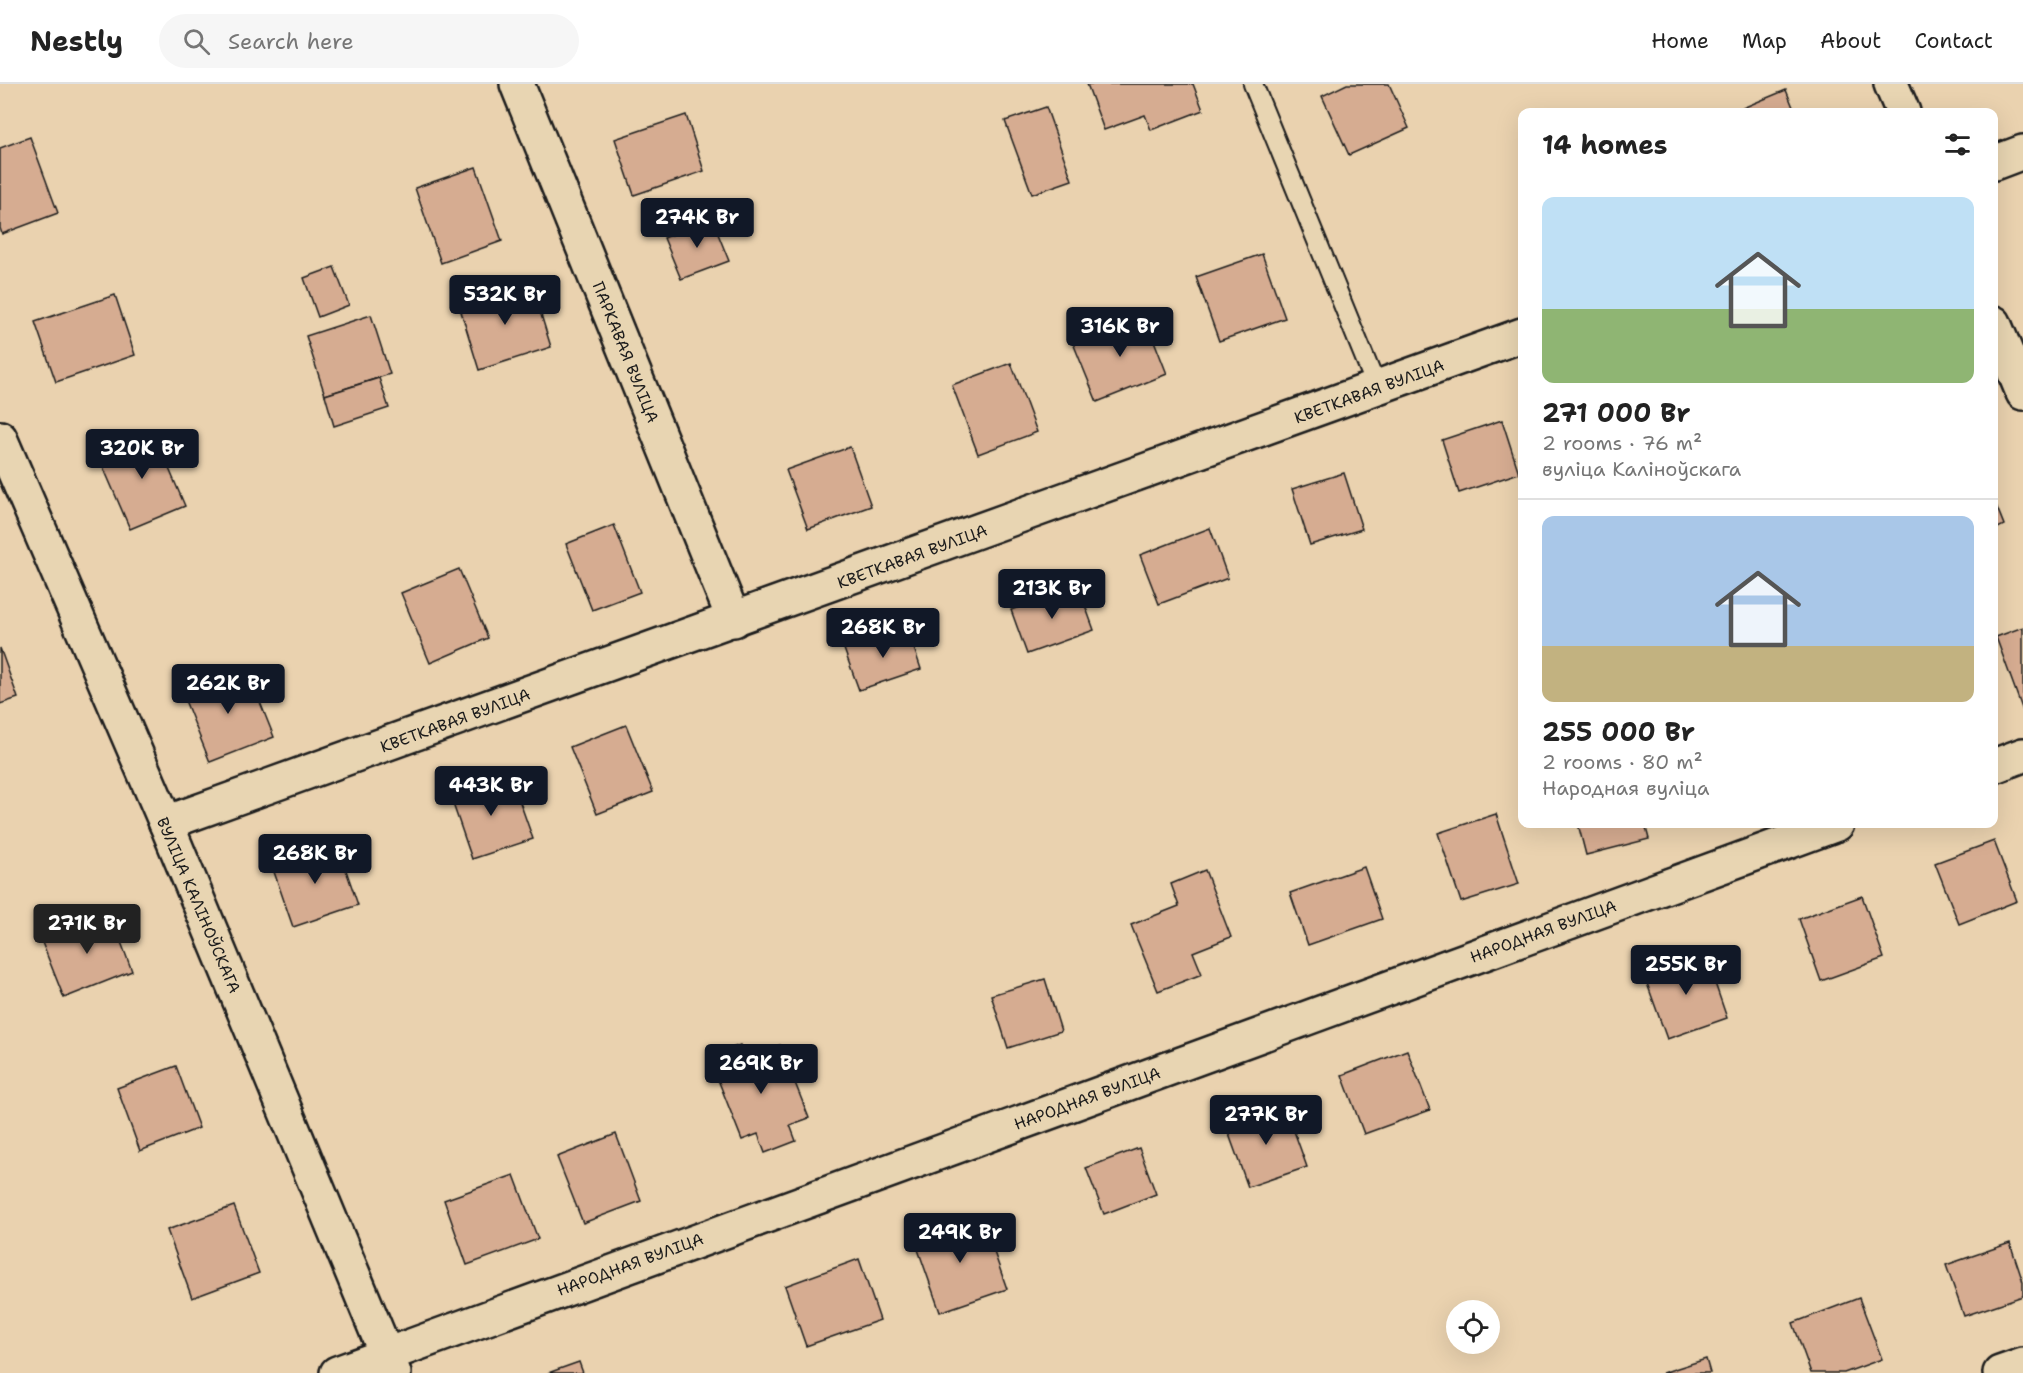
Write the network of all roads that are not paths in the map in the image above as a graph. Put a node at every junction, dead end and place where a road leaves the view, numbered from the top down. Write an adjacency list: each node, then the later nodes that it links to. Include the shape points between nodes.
1 (517, 84): 12 (street, ПАРКАВАЯ ВУЛІЦА)
2 (1253, 84): 9 (lane)
3 (1891, 84): 4 (street)
4 (1901, 108)
5 (2023, 152): 6 (street)
6 (1998, 161)
7 (1998, 333): 10 (street)
8 (1518, 336): 9 (street, КВЕТКАВАЯ ВУЛІЦА)
9 (1377, 388): 12 (street, КВЕТКАВАЯ ВУЛІЦА)
10 (2023, 393)
11 (0, 438): 15 (street, ВУЛІЦА КАЛІНОЎСКАГА)
12 (734, 620): 15 (street, КВЕТКАВАЯ ВУЛІЦА)
13 (2023, 755): 14 (street)
14 (1998, 764)
15 (166, 823): 17 (street, ВУЛІЦА КАЛІНОЎСКАГА)
16 (1826, 828): 17 (street, НАРОДНАЯ ВУЛІЦА)
17 (390, 1363): 19 (street, НАРОДНАЯ ВУЛІЦА)
18 (2023, 1365): 20 (street)
19 (337, 1373)
20 (2000, 1373)

